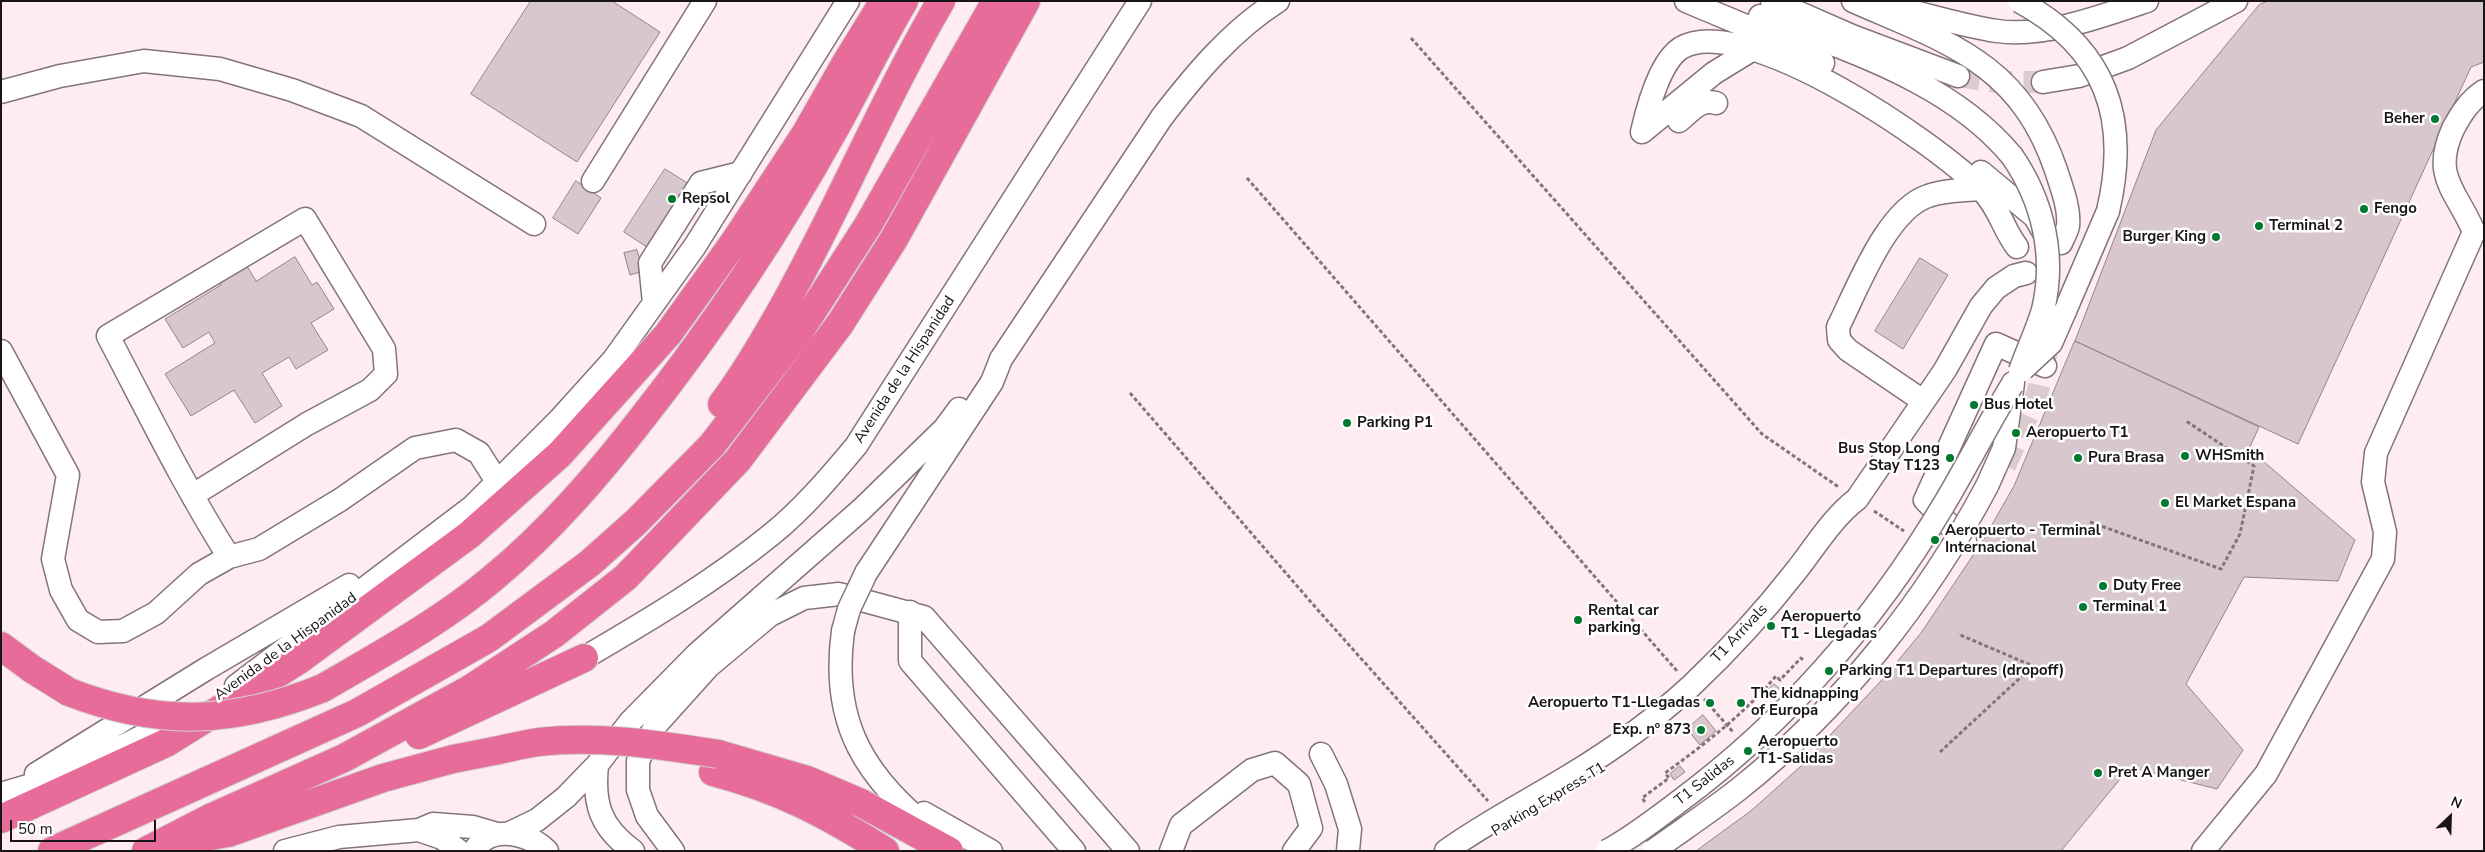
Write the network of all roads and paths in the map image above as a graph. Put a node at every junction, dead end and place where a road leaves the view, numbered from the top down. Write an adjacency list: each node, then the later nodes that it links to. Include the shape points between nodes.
1 (705, 1): 29 (street)
2 (848, 1): 43 (street, Avenida de la Hispanidad, via 695,246 614,359)
3 (884, 1): 69 (highway, via 806,133 724,256 668,334 560,454 469,535 299,660 166,744)
4 (904, 1): 27 (highway)
5 (923, 1): 27 (highway)
6 (941, 1): 45 (highway, via 909,57 844,192 769,332)
7 (996, 1): 45 (highway, via 868,225 799,332 712,445)
8 (1026, 1): 62 (highway, via 894,239 840,324 738,460 626,577 554,634 470,689)
9 (1140, 1): 55 (street, Avenida de la Hispanidad, via 856,446 819,489 773,534 694,592)
10 (1278, 1): 37 (street, via 1231,37 1190,80)
11 (1686, 1): 33 (street, via 1797,49 1888,102 1997,185 2035,217)
12 (1720, 1): 39 (street, bridge, via 1924,86 1979,121 2012,156 2032,189 2048,253 2042,310)
13 (1772, 1): 21 (street, via 1852,36)
14 (1853, 1): 33 (street, via 1968,54 1993,72 2018,97 2050,154 2063,192 2068,226)
15 (1884, 1): 17 (street, via 1900,8 1998,31 2033,32)
16 (2019, 1): 39 (street, bridge, via 2058,25 2088,59 2110,103 2117,146 2113,190 2099,235 2051,343)
17 (2146, 1)
18 (2236, 1): 22 (street, via 2128,58 2079,76)
19 (1411, 38): 46 (path, via 1762,434)
20 (1753, 49): 26 (street, via 1714,73); 26 (street, via 1716,42 1682,48 1672,56 1663,71); 30 (street, via 1801,68 1891,120)
21 (1958, 76)
22 (2043, 82)
23 (2484, 91): 32 (street, via 2460,114 2446,143 2443,160 2448,184)
24 (1, 92): 31 (street, via 60,76 144,60 220,69 292,90 361,116)
25 (1716, 103): 26 (street, via 1708,100 1701,103 1674,124)
26 (1650, 126)
27 (834, 130): 54 (highway, bridge, via 728,302 675,377 600,472 493,578 445,614 323,688 287,702 237,714 188,718 104,706 69,692 32,670)
28 (1247, 178): 57 (path)
29 (593, 181)
30 (1981, 188): 34 (street, via 1997,206 2009,237); 41 (street, via 1927,196 1909,205 1884,237 1838,327 1839,340 1848,350)
31 (534, 224)
32 (2479, 234): 93 (street, via 2376,454 2373,482 2385,532 2377,572 2266,774)
33 (2052, 237): 34 (street, via 2029,233); 35 (street, via 2063,256 2059,268 2047,277)
34 (2018, 247): 35 (street, via 2016,256)
35 (2026, 273): 41 (street, T1 Arrivals, via 2014,276 1996,288 1981,306)
36 (1, 351): 51 (street, via 68,475 53,559 61,590 78,620 98,632 123,631 156,613 199,574)
37 (1001, 359): 64 (street, via 983,376 945,428 862,509 696,654 630,722); 67 (street, bridge, via 992,382 866,573 844,631 840,664 843,705 862,756)
38 (2045, 366): 50 (street, via 1996,344 1924,500)
39 (2016, 378): 49 (street, T1 Salidas, bridge); 92 (street, bridge, via 2004,448 1987,486 1963,530 1865,667 1782,751 1740,788)
40 (1130, 393): 68 (path)
41 (1923, 401): 46 (street, T1 Arrivals)
42 (2186, 421): 48 (path, via 2254,466 2240,534 2221,569)
43 (498, 483): 47 (street, Avenida de la Hispanidad); 51 (street, via 479,453 456,440 415,448 340,500 259,548)
44 (193, 495): 44 (street, via 108,336 305,219 384,349 386,374 370,390 307,424); 51 (street)
45 (663, 495): 73 (highway, via 590,563 488,638 357,713)
46 (1857, 499): 49 (path); 57 (street, T1 Arrivals, via 1844,509 1795,573)
47 (472, 507): 66 (street, Avenida de la Hispanidad, via 334,595); 66 (street, Avenida de la Hispanidad, via 226,693 68,774)
48 (2090, 522)
49 (1919, 535): 91 (street, T1 Salidas, bridge, via 1865,623 1745,750 1665,812)
50 (1965, 542)
51 (229, 557)
52 (910, 612): 79 (street, via 839,594 804,598 770,615 709,666 655,726 638,761 638,790 646,816); 84 (street, via 910,661); 85 (street, via 924,617)
53 (1958, 634): 60 (path, via 2033,666)
54 (1, 646)
55 (584, 658): 62 (highway, via 406,741)
56 (1780, 680): 58 (path, via 1776,676)
57 (1695, 690): 58 (path); 89 (street, T1 Arrivals, via 1570,775 1474,830); 90 (street, Parking Express T1, via 1582,783)
58 (1727, 725): 59 (path); 65 (path, via 1665,773)
59 (1739, 739)
60 (1940, 752)
61 (1322, 754): 88 (street, via 1336,784 1350,829)
62 (344, 758): 72 (highway, via 210,818)
63 (714, 763): 72 (highway, bridge, via 618,754 494,751 423,766 228,833); 80 (highway, via 745,781 810,806); 81 (highway, via 768,767 852,799)
64 (597, 765): 70 (street, via 552,809 537,820); 78 (street, via 595,791 601,817 617,839)
65 (1669, 778)
66 (1, 793)
67 (896, 800): 82 (street); 83 (street)
68 (1492, 805)
69 (1, 819)
70 (503, 834): 71 (street, via 473,827 433,824); 76 (street, via 483,840); 77 (street, via 526,838)
71 (422, 840): 74 (street, via 339,837); 75 (street, via 442,838)
72 (152, 848)
73 (52, 851)
74 (285, 851)
75 (459, 851)
76 (474, 851)
77 (547, 851)
78 (633, 851)
79 (673, 851)
80 (885, 851)
81 (949, 851)
82 (957, 851)
83 (992, 851)
84 (1074, 851)
85 (1128, 851)
86 (1171, 851): 87 (street, via 1181,825 1252,770 1275,763 1299,784 1311,828)
87 (1294, 851)
88 (1348, 851)
89 (1446, 851)
90 (1456, 851)
91 (1607, 851)
92 (1653, 851)
93 (2203, 851)

